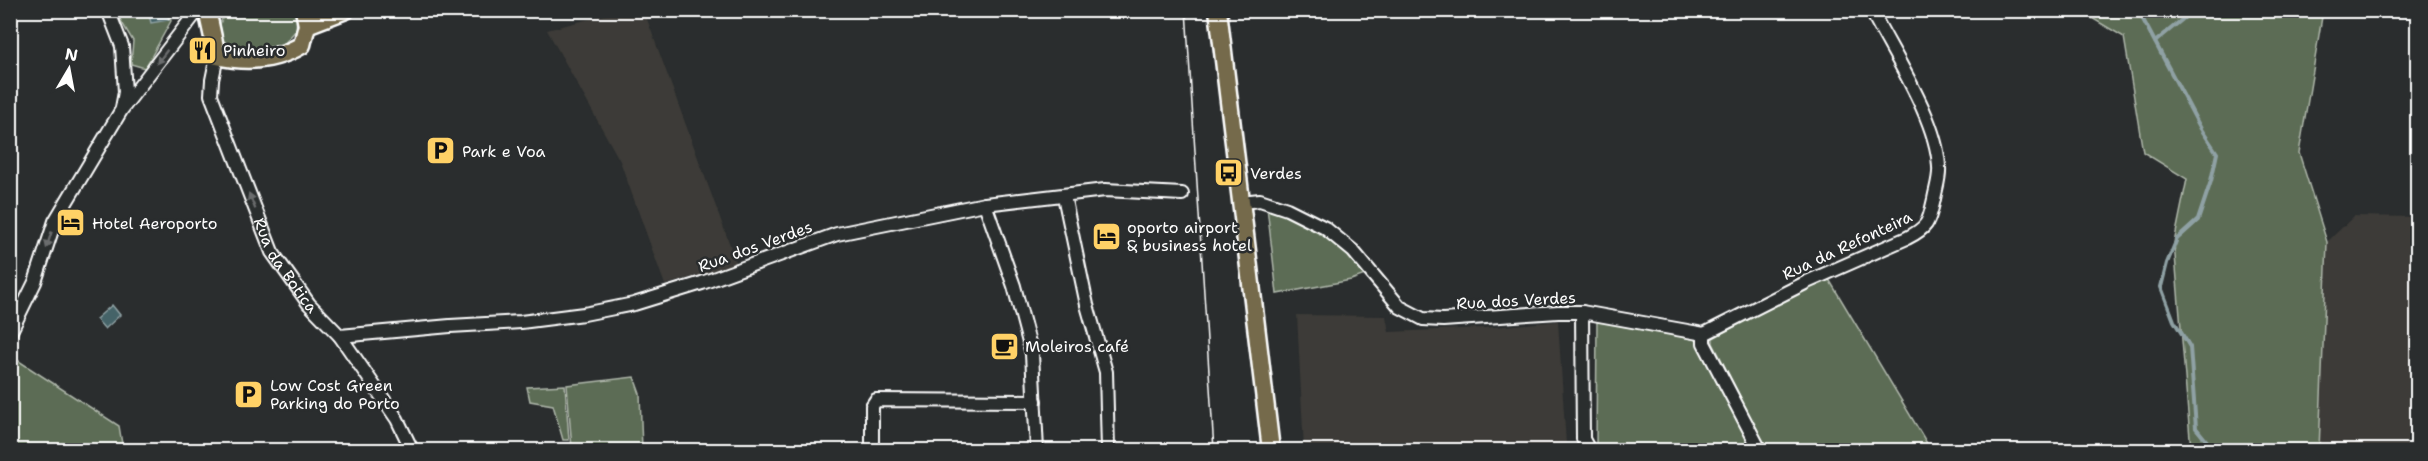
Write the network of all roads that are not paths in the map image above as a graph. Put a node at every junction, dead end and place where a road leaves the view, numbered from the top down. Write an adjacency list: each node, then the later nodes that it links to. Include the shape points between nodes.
1 (108, 10): 9 (street, via 123,46)
2 (198, 10): 9 (street, one-way to 9)
3 (207, 10): 8 (main road, Rua da Botica)
4 (346, 10): 7 (main road)
5 (1218, 10): 12 (main road)
6 (1871, 10): 16 (street, Rua da Refonteira, via 1929,121 1936,144 1939,176 1930,221 1907,238)
7 (306, 18): 8 (main road, via 302,45 285,54 258,60)
8 (218, 56): 17 (street, Rua da Botica, one-way to 8, via 309,304 272,252 211,95)
9 (122, 109): 15 (street, one-way to 15, via 55,221 35,282)
10 (1182, 194): 11 (street, Rua dos Verdes, via 1105,190)
11 (1064, 196): 13 (street, Rua dos Verdes); 23 (street, via 1106,372)
12 (1241, 202): 14 (street, Rua dos Verdes, via 1260,200 1325,228 1353,251 1400,307 1423,319); 24 (main road)
13 (985, 204): 17 (street, Rua dos Verdes, via 837,234 634,304 521,322); 18 (street, via 1014,286 1032,354)
14 (1582, 312): 16 (street, Rua dos Verdes); 19 (street)
15 (10, 333)
16 (1704, 334): 25 (street, via 1704,343)
17 (340, 336): 20 (street, Rua da Botica, via 397,419)
18 (1035, 401): 21 (street, via 876,400 872,406); 22 (street)
19 (1583, 447)
20 (412, 450)
21 (872, 450)
22 (1036, 450)
23 (1108, 450)
24 (1271, 450)
25 (1760, 450)

